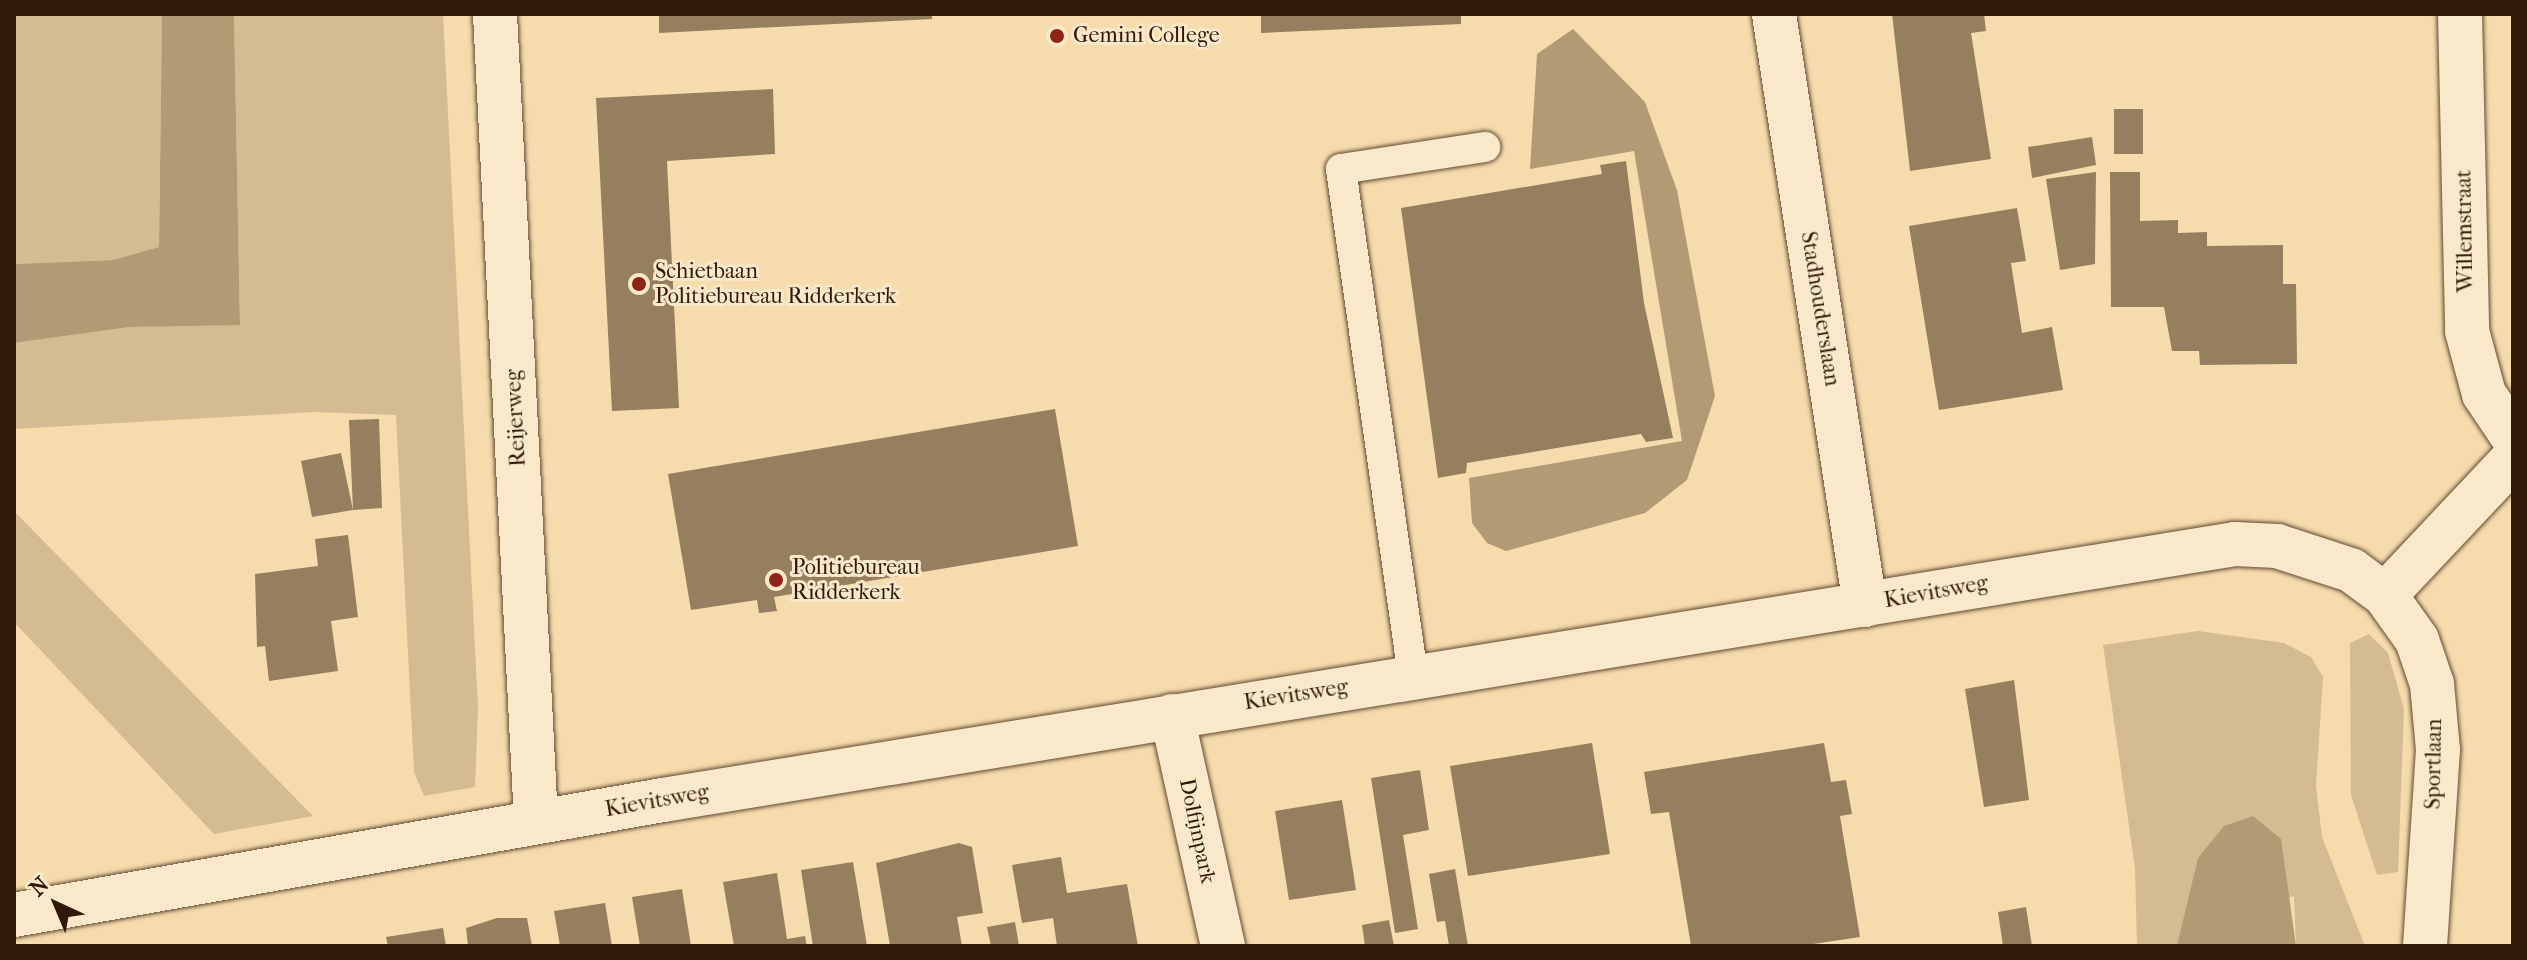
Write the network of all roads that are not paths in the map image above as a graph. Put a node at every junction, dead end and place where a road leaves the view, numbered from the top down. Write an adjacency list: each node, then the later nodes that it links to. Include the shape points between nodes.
1 (495, 14): 11 (street, Reijerweg)
2 (1774, 14): 8 (street, Stadhouderslaan)
3 (2460, 14): 5 (street, Willemstraat, via 2467,331 2484,394)
4 (1485, 147): 9 (lane, via 1341,169)
5 (2513, 437)
6 (2513, 459): 7 (street)
7 (2385, 595): 8 (street, Kievitsweg, via 2351,570 2312,555 2235,544); 14 (street, Sportlaan, via 2417,640 2432,684 2438,750)
8 (1865, 605): 9 (street, Kievitsweg)
9 (1413, 676): 10 (street, Kievitsweg)
10 (1172, 716): 11 (street, Kievitsweg); 13 (street, Dolfijnpark)
11 (536, 821): 12 (street, Kievitsweg)
12 (14, 915)
13 (1223, 946)
14 (2425, 946)

